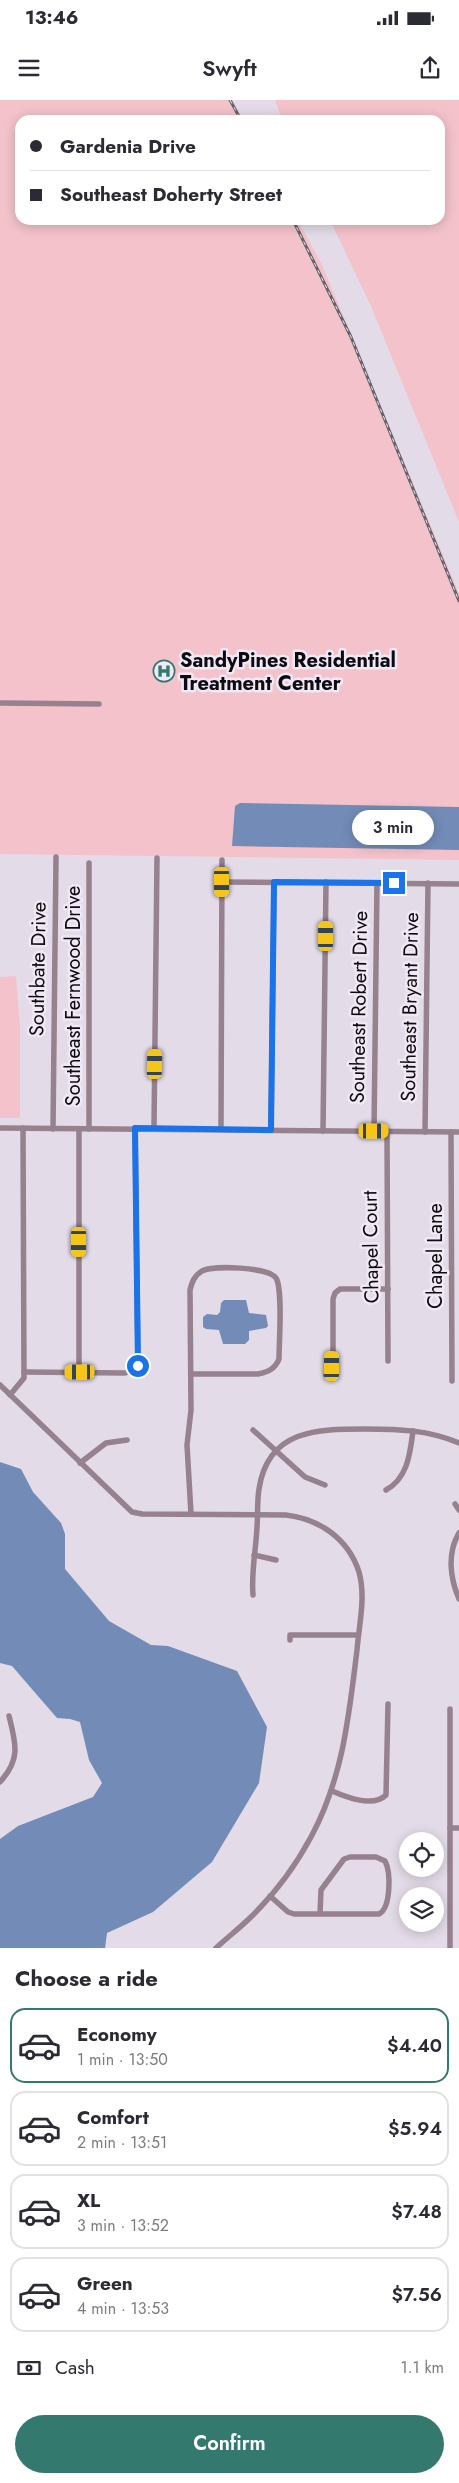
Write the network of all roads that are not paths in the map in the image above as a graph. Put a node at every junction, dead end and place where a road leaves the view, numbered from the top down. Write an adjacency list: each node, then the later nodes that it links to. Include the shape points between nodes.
1 (0, 703): 2 (street)
2 (99, 704)
3 (56, 857): 17 (street, Southbate Drive)
4 (157, 858): 16 (street)
5 (222, 860): 7 (street)
6 (89, 863): 19 (street, Southeast Fernwood Drive)
7 (222, 882): 8 (street); 20 (street)
8 (274, 882): 9 (street); 21 (street)
9 (326, 882): 10 (street); 22 (street)
10 (377, 883): 11 (street); 23 (street, Southeast Robert Drive)
11 (428, 883): 12 (street); 25 (street, Southeast Bryant Drive)
12 (459, 884)
13 (0, 1128): 14 (street)
14 (23, 1128): 17 (street); 30 (street)
15 (135, 1128): 16 (street); 19 (street); 31 (street, via 139,1363 137,1369 131,1371)
16 (154, 1128): 20 (street)
17 (54, 1129): 18 (street)
18 (79, 1129): 19 (street); 31 (street)
19 (89, 1129)
20 (221, 1130): 21 (street)
21 (271, 1130): 22 (street)
22 (323, 1131): 23 (street)
23 (374, 1131): 24 (street)
24 (387, 1131): 25 (street); 28 (street, Chapel Court)
25 (425, 1132): 26 (street)
26 (451, 1132): 27 (street); 34 (street, Chapel Lane)
27 (459, 1132)
28 (388, 1289): 29 (street, Chapel Court); 33 (street, via 340,1289 335,1293 332,1366)
29 (388, 1362)
30 (24, 1372): 31 (street); 36 (street, via 21,1383)
31 (80, 1372)
32 (190, 1374): 32 (street, via 192,1280 204,1270 213,1269 261,1269 269,1272 276,1278 280,1294 277,1364 258,1374); 47 (street, via 191,1410 187,1445)
33 (326, 1375)
34 (452, 1381)
35 (0, 1385): 36 (street)
36 (10, 1395): 42 (street)
37 (253, 1430): 41 (street)
38 (413, 1430): 40 (street); 41 (street, via 318,1430 294,1438); 44 (street, via 404,1472)
39 (127, 1440): 42 (street, via 106,1443)
40 (459, 1443)
41 (276, 1452): 43 (street, via 305,1477); 48 (street, via 261,1480)
42 (80, 1463): 47 (street, via 132,1512)
43 (325, 1485)
44 (386, 1490)
45 (454, 1504): 46 (street)
46 (459, 1510)
47 (190, 1514): 48 (street)
48 (258, 1515): 50 (street); 54 (street, via 286,1515 309,1520 328,1529 345,1546 357,1566 361,1582)
49 (459, 1533): 53 (street, via 451,1562 452,1579)
50 (254, 1555): 51 (street); 52 (street)
51 (276, 1560)
52 (253, 1595)
53 (459, 1599)
54 (358, 1635): 55 (street, via 290,1635); 60 (street, via 345,1745)
55 (290, 1640)
56 (388, 1704): 60 (street, via 386,1795 377,1800 357,1800)
57 (450, 1709): 61 (street)
58 (9, 1716): 59 (street, via 16,1756)
59 (0, 1782)
60 (332, 1791): 63 (street, via 303,1852)
61 (450, 1828): 62 (street); 66 (street)
62 (459, 1828)
63 (270, 1896): 64 (street, via 291,1913); 65 (street)
64 (320, 1914): 64 (street, via 320,1890 344,1859 376,1857 385,1861 388,1903 382,1912)
65 (216, 1948)
66 (450, 1948)

